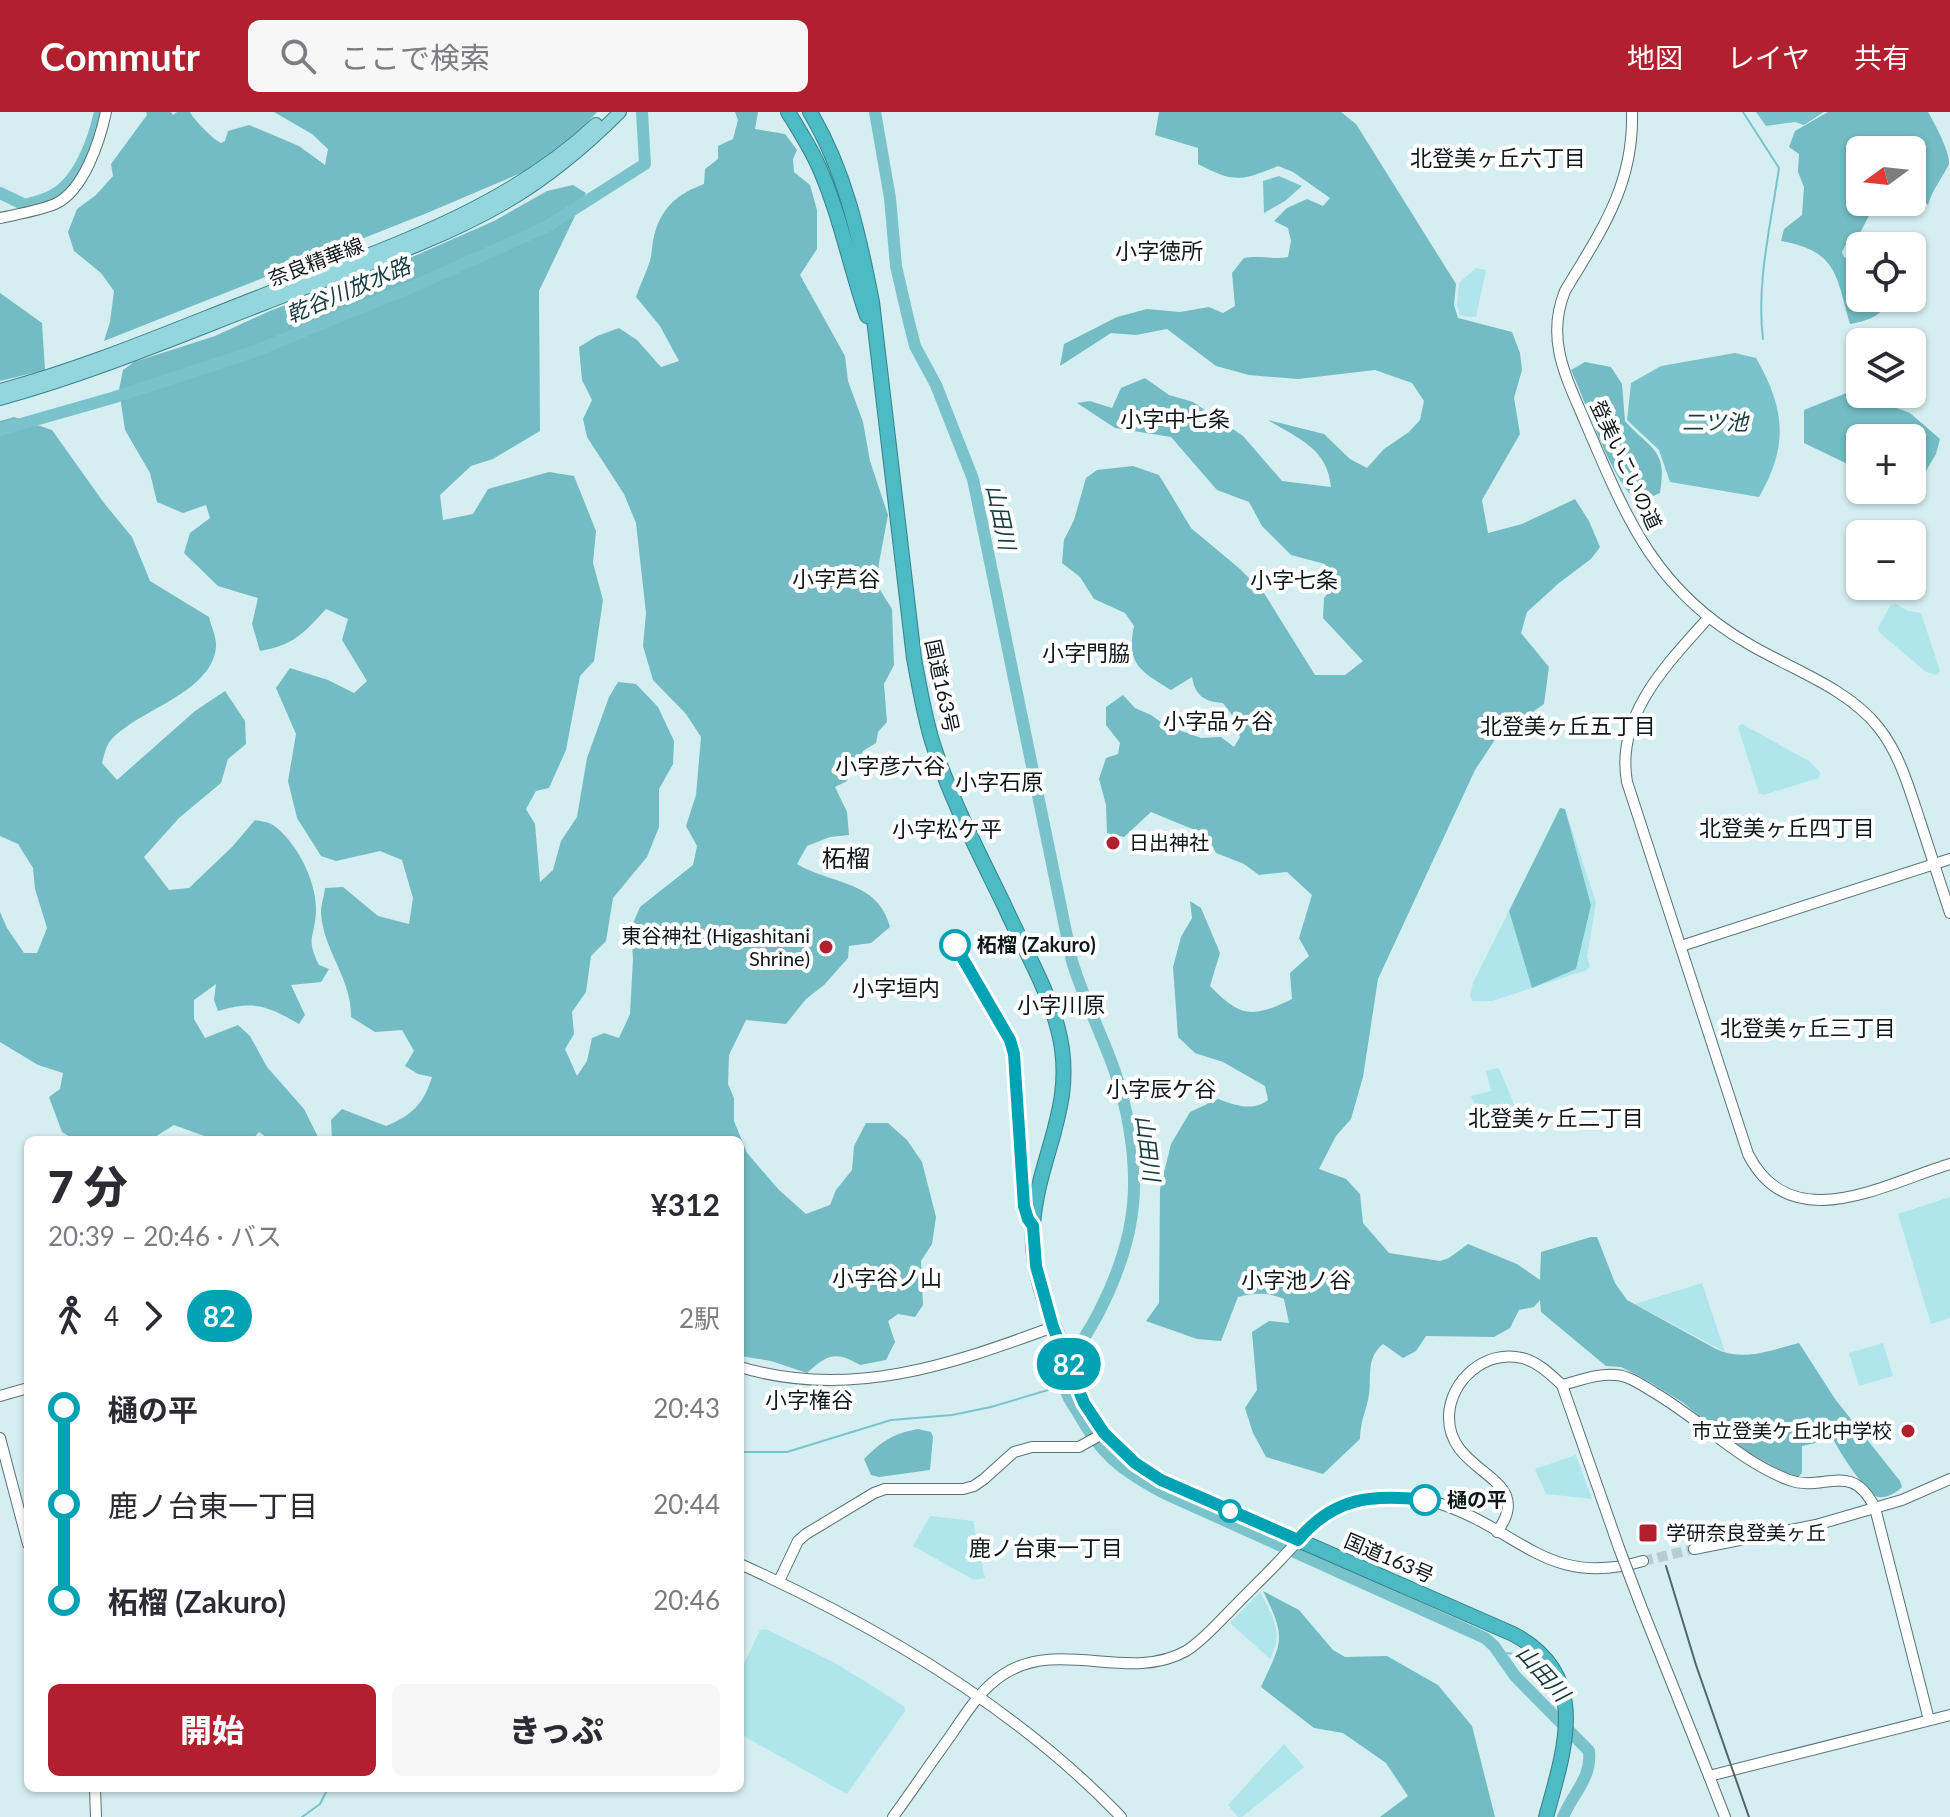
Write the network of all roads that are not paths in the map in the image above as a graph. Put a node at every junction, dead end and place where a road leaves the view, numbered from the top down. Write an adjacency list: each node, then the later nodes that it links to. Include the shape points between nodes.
1 (106, 112): 9 (street, via 93,153 69,195)
2 (608, 112): 13 (main road, 奈良精華線, via 527,179 459,216 74,369)
3 (620, 112): 14 (main road, 奈良精華線, via 559,168 479,216 163,345)
4 (788, 112): 11 (highway, via 829,193)
5 (798, 112): 11 (highway, 国道163号, via 833,182)
6 (810, 112): 10 (highway, 国道163号, via 842,178)
7 (818, 112): 10 (highway, via 852,185 868,245)
8 (1632, 112): 15 (street, 登美いこいの道, via 1623,186 1563,296 1557,349 1636,535 1668,578)
9 (0, 218)
10 (872, 302): 12 (highway, 国道163号)
11 (870, 324): 12 (highway, 国道163号)
12 (875, 342): 21 (highway, 国道163号, via 923,707 945,776 1048,999 1063,1050 1061,1111 1033,1226 1036,1266)
13 (0, 390)
14 (0, 399)
15 (1709, 617): 17 (street, 登美いこいの道, via 1847,698 1872,719 1899,761); 19 (street, via 1642,701 1625,751 1627,782)
16 (1950, 859): 17 (street)
17 (1934, 864): 18 (street, 登美いこいの道); 19 (street)
18 (1950, 913)
19 (1681, 946): 20 (street, via 1748,1154 1769,1182 1801,1199 1829,1201)
20 (1950, 1164)
21 (1053, 1327): 22 (street, via 881,1378 818,1382); 26 (highway, 国道163号)
22 (744, 1368)
23 (1562, 1385): 29 (street, via 1600,1375 1629,1378 1778,1474 1792,1481 1848,1481 1868,1494); 31 (street, via 1533,1362 1512,1357 1472,1369 1455,1393 1449,1418 1455,1445 1497,1482 1507,1498); 40 (street, bridge, via 1619,1548)
24 (24, 1389): 25 (street)
25 (0, 1396)
26 (1100, 1435): 32 (highway, 国道163号, via 1161,1480); 36 (street, via 1070,1449 1032,1447 1014,1452 984,1479 963,1489 874,1493 798,1541)
27 (0, 1438): 30 (street)
28 (1950, 1479): 29 (street)
29 (1875, 1508): 33 (street); 39 (street)
30 (24, 1529)
31 (1497, 1532): 32 (street, via 1441,1504 1376,1497 1333,1509); 34 (street, via 1573,1568 1613,1569)
32 (1298, 1540): 37 (street, via 1209,1633 1174,1656 1144,1664 1054,1658 1027,1663 995,1680); 45 (highway, 国道163号, via 1526,1640 1546,1658 1557,1672 1567,1720)
33 (1694, 1549)
34 (1643, 1561)
35 (744, 1566): 36 (street)
36 (779, 1581): 37 (street, via 870,1629)
37 (978, 1698): 43 (street); 44 (street)
38 (1950, 1715): 39 (street)
39 (1929, 1720): 40 (street)
40 (1709, 1776): 46 (street)
41 (95, 1792): 42 (street)
42 (96, 1817)
43 (893, 1817)
44 (1121, 1817)
45 (1546, 1817)
46 (1725, 1817)

